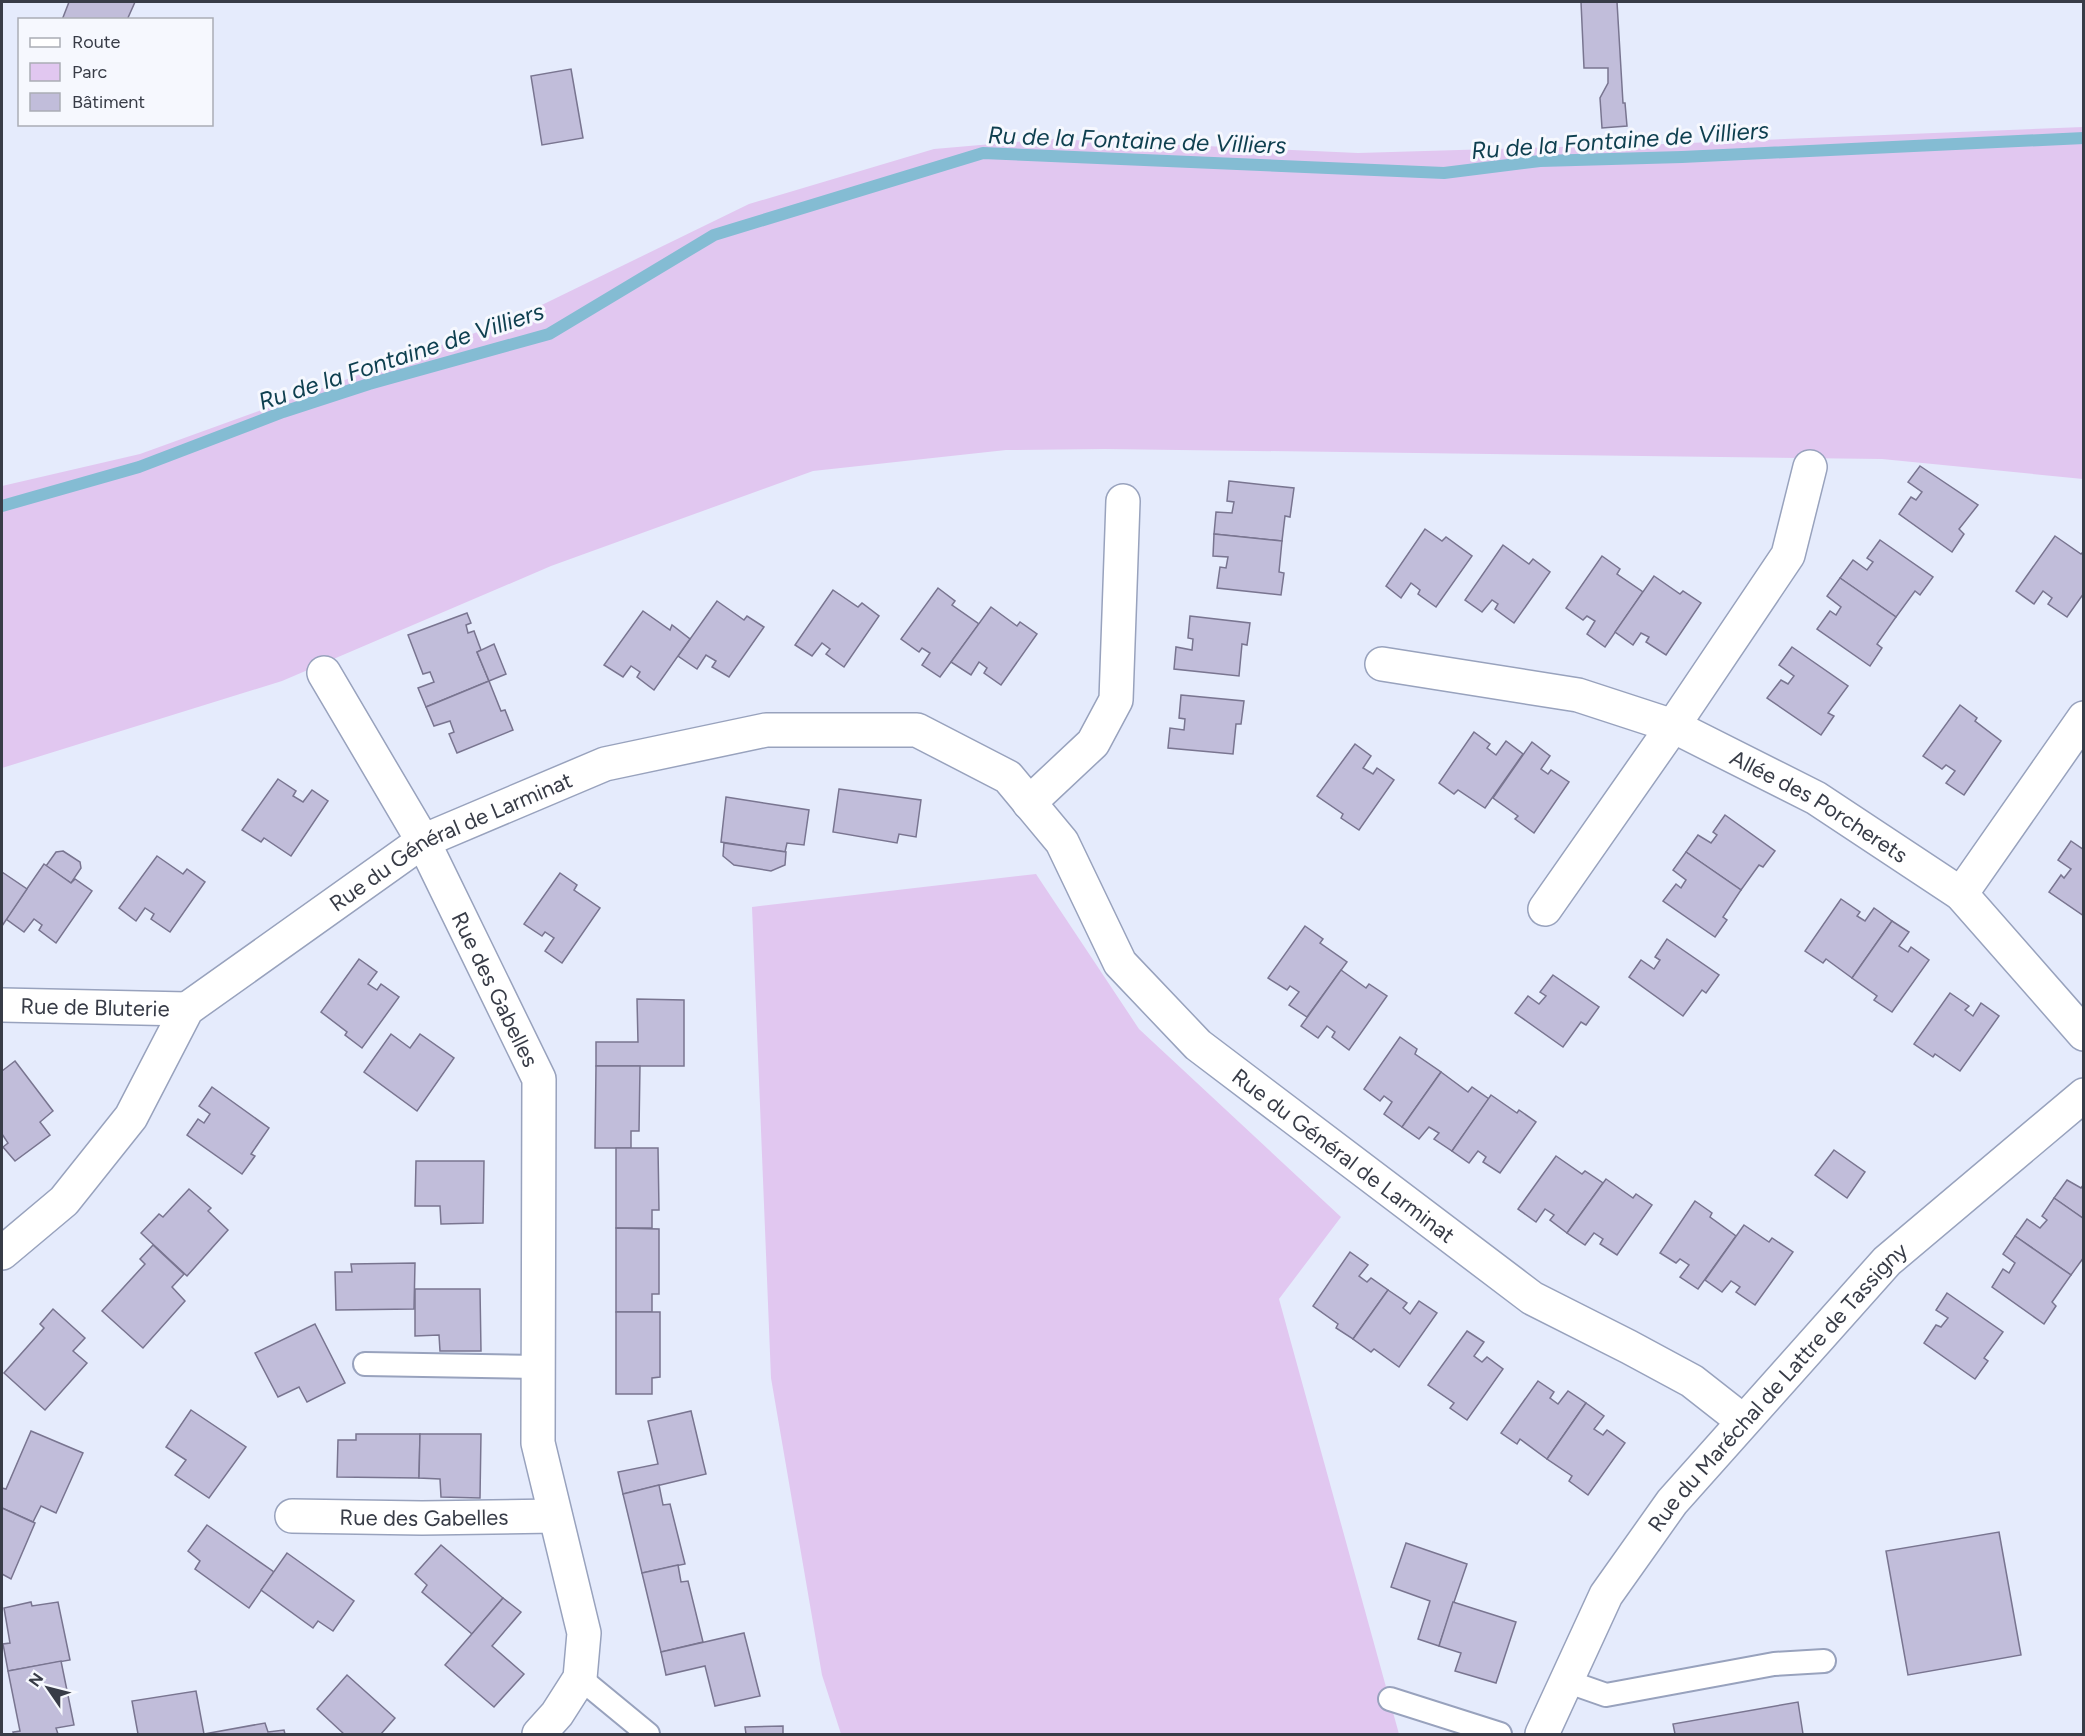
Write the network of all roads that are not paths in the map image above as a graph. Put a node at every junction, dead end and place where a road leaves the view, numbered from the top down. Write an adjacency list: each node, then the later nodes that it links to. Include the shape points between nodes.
1 (1810, 467): 6 (street, via 1788,555)
2 (1123, 501): 7 (street, via 1116,700 1093,743)
3 (1382, 664): 6 (street, Allée des Porcherets, via 1578,695)
4 (324, 673): 8 (street, Rue des Gabelles)
5 (2084, 718): 9 (street)
6 (1673, 726): 9 (street, Allée des Porcherets, via 1816,798); 10 (street)
7 (1029, 802): 8 (street, Rue du Général de Larminat, via 1008,777 917,730 766,730 605,764); 18 (street, Rue du Général de Larminat, via 1062,842 1120,963 1198,1045 1532,1298 1692,1382)
8 (423, 841): 12 (street, Rue du Général de Larminat); 17 (street, Rue des Gabelles, via 538,1079)
9 (1961, 894): 13 (street, Allée des Porcherets)
10 (1545, 909)
11 (2, 1005): 12 (street, Rue de Bluterie)
12 (187, 1009): 15 (street, Rue du Général de Larminat, via 132,1117 64,1201)
13 (2084, 1034)
14 (2084, 1095): 18 (street, Rue du Maréchal de Lattre de Tassigny, via 1887,1262)
15 (2, 1253)
16 (365, 1364): 17 (lane)
17 (538, 1367): 20 (street, Rue des Gabelles, via 538,1443)
18 (1743, 1420): 23 (street, Rue du Maréchal de Lattre de Tassigny, via 1672,1502 1606,1595)
19 (292, 1516): 20 (street, Rue des Gabelles)
20 (555, 1516): 22 (street, Rue des Gabelles, via 584,1633)
21 (1824, 1661): 23 (lane, via 1774,1664 1606,1695)
22 (580, 1678): 25 (street, Rue des Gabelles); 26 (lane)
23 (1566, 1681): 28 (street, Rue du Maréchal de Lattre de Tassigny)
24 (1390, 1699): 27 (lane)
25 (539, 1734)
26 (648, 1734)
27 (1500, 1734)
28 (1542, 1734)

